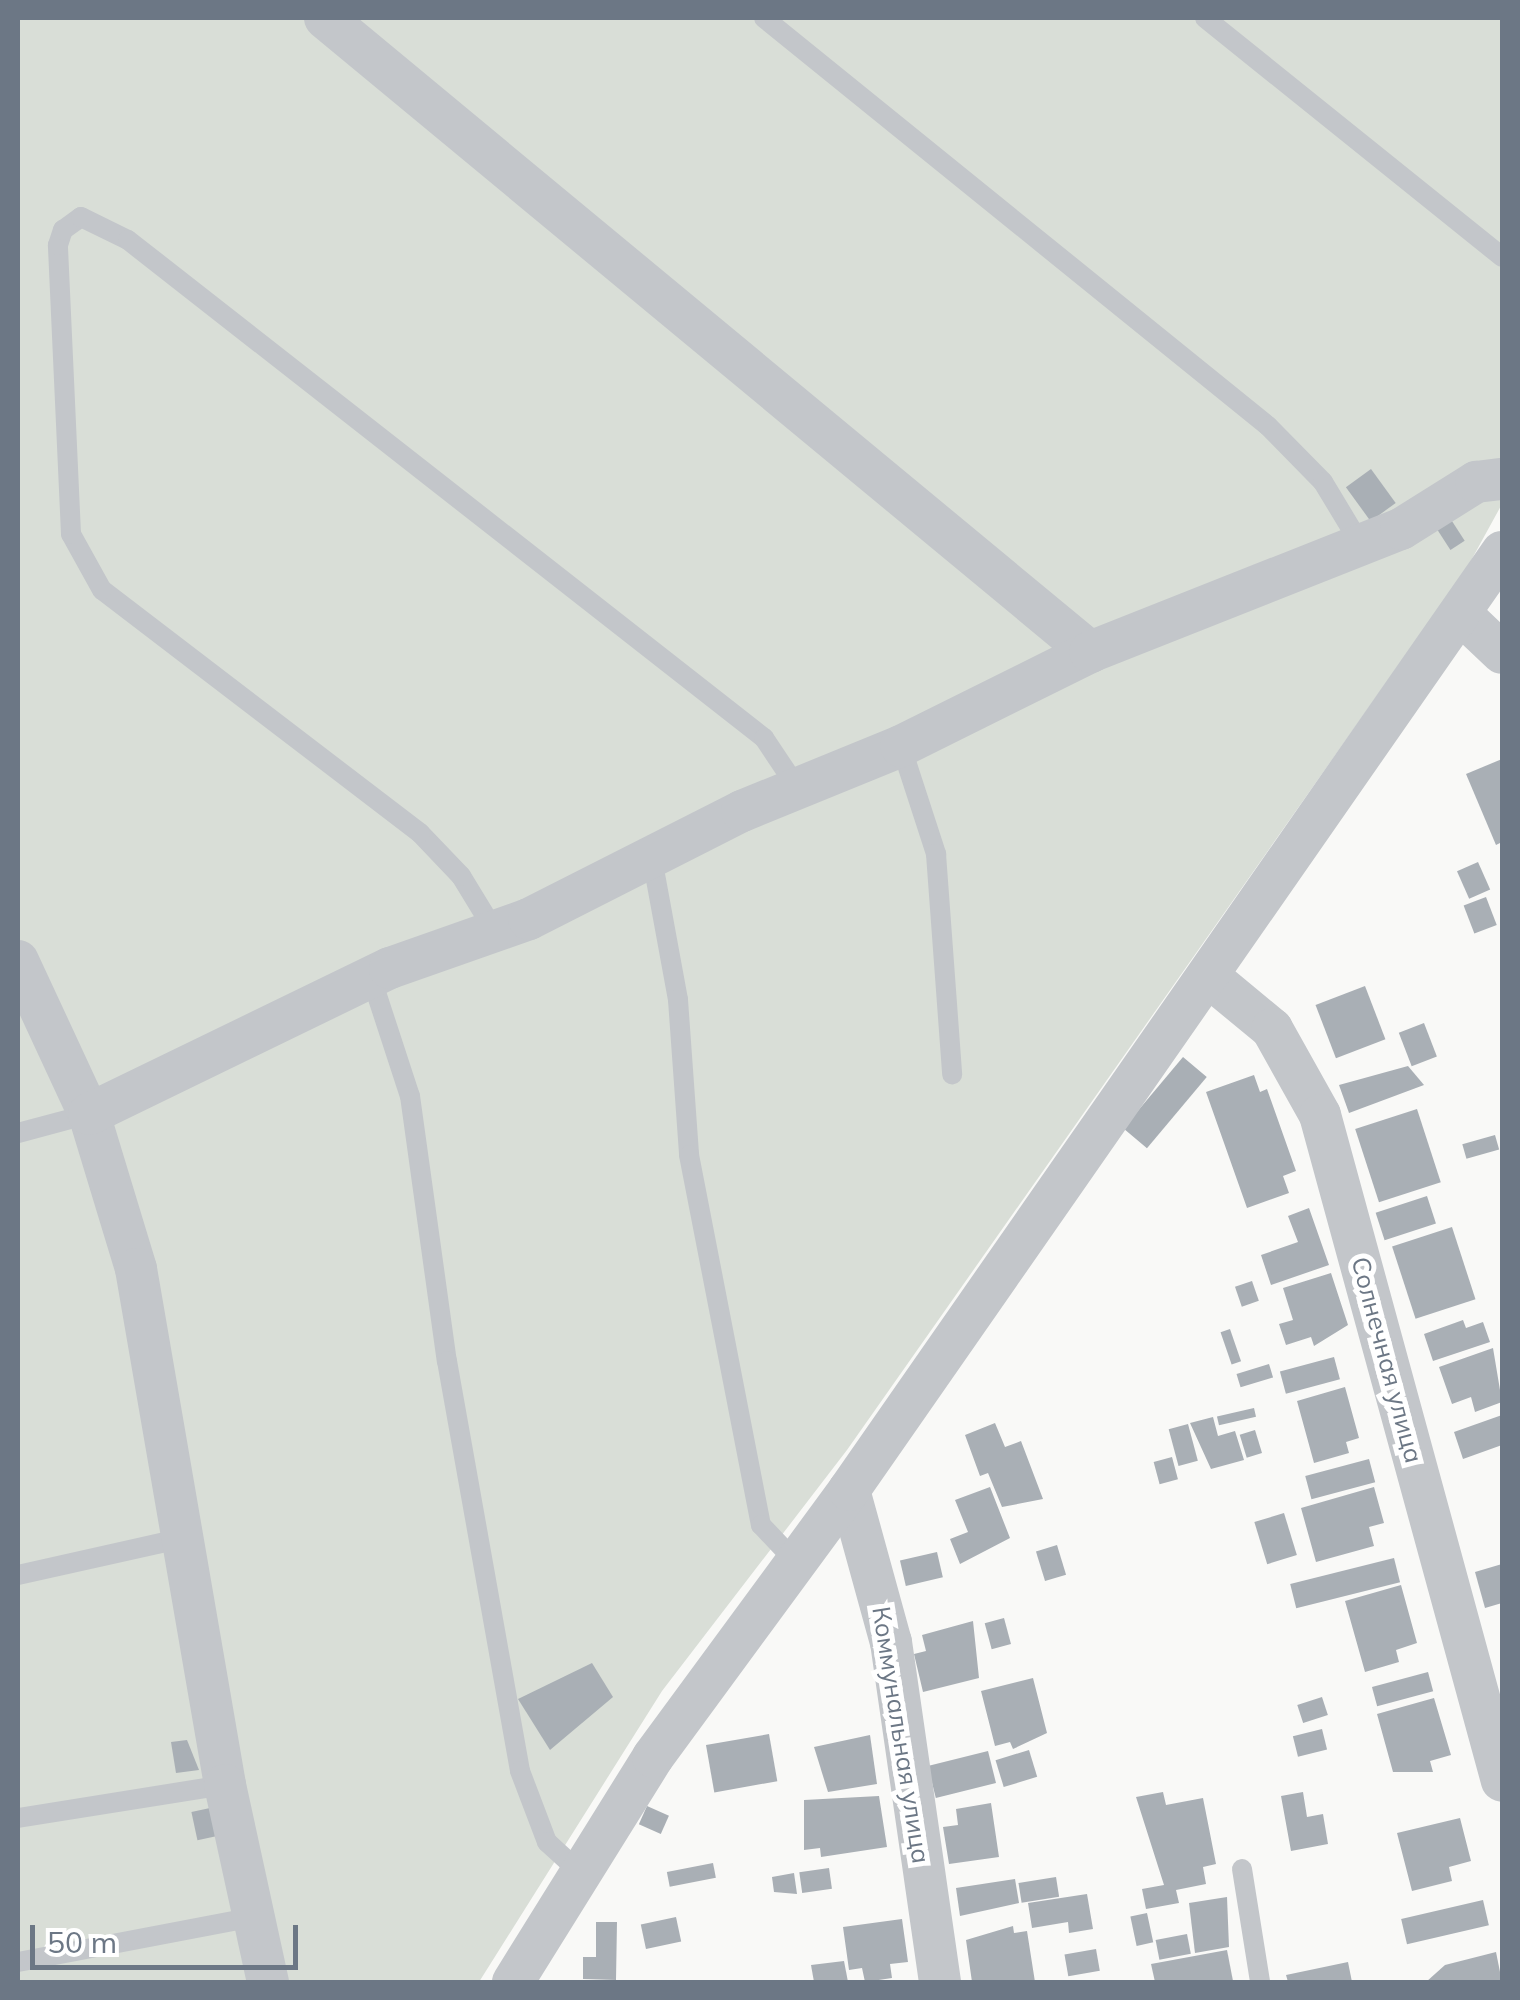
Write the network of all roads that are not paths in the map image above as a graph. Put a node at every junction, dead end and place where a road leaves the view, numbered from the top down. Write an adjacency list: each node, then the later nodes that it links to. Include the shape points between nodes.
1 (325, 18): 9 (street)
2 (764, 18): 6 (lane, via 1268,426 1322,482)
3 (1205, 18): 4 (lane)
4 (1502, 257)
5 (1502, 479): 6 (street, via 1476,482)
6 (1362, 544): 9 (street)
7 (1502, 552): 8 (street)
8 (1462, 614): 10 (street); 16 (street)
9 (1090, 652): 11 (street)
10 (1502, 653)
11 (902, 746): 12 (street); 18 (lane, via 936,854)
12 (796, 786): 13 (street); 14 (lane, via 764,738 128,240 81,217 62,230 58,245 76,543 102,590 420,833 461,876)
13 (652, 858): 14 (street); 23 (lane, via 678,1000 690,1154 761,1525)
14 (494, 930): 17 (street)
15 (18, 961): 19 (street)
16 (1208, 976): 21 (street); 26 (street, Солнечная улица, via 1272,1029 1301,1069 1320,1115)
17 (371, 977): 19 (street); 30 (lane, via 410,1096 447,1361 520,1770 547,1842)
18 (952, 1074)
19 (88, 1114): 20 (lane); 22 (street, via 136,1269)
20 (18, 1133)
21 (848, 1490): 23 (street); 25 (street, Коммунальная улица)
22 (182, 1538): 24 (lane); 27 (street)
23 (795, 1561): 25 (street, via 819,1553 842,1558); 30 (street, via 653,1757)
24 (18, 1575)
25 (881, 1602): 35 (street, Коммунальная улица)
26 (1502, 1781)
27 (225, 1785): 28 (lane); 31 (street)
28 (18, 1818)
29 (1242, 1869): 36 (lane)
30 (581, 1873): 33 (street)
31 (253, 1917): 32 (lane); 34 (street)
32 (18, 1962)
33 (516, 1981)
34 (268, 1982)
35 (940, 1982)
36 (1260, 1982)

